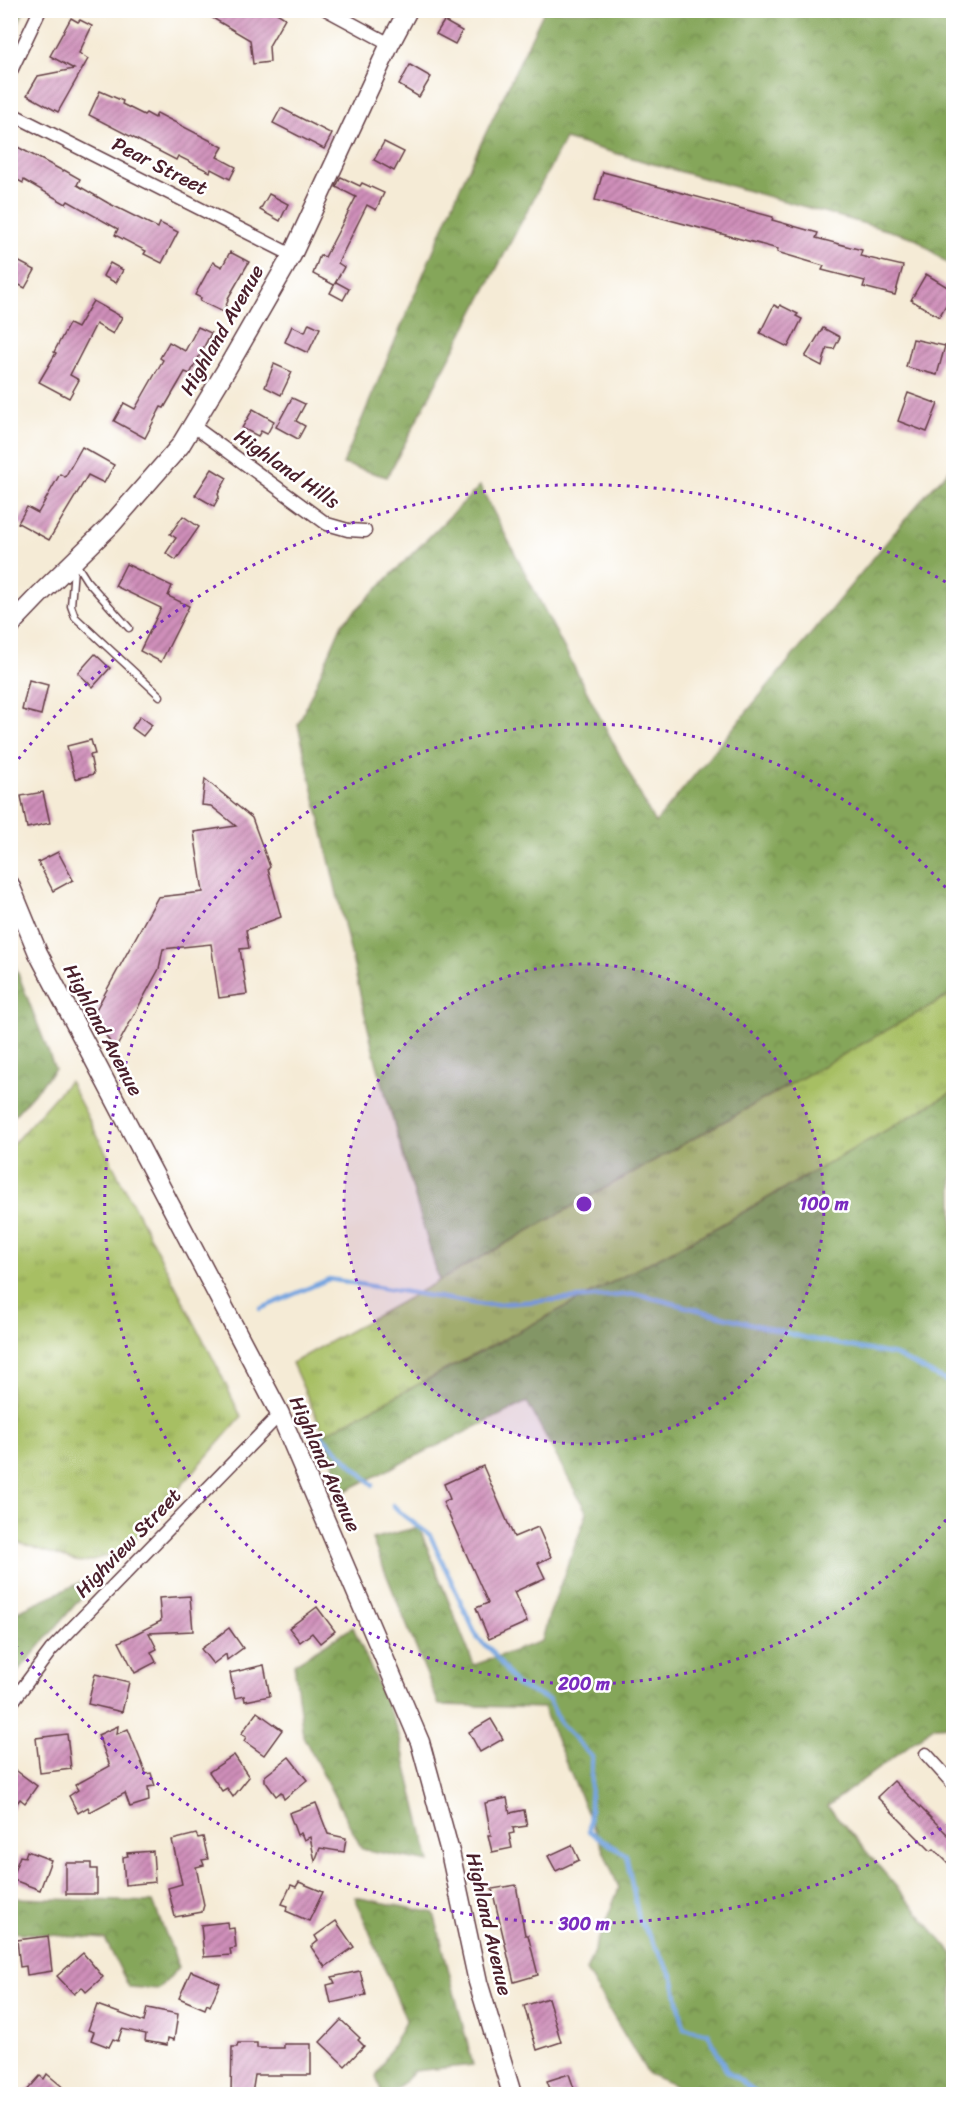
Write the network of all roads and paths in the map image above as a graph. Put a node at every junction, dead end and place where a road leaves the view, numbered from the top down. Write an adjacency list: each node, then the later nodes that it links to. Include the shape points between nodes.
1 (40, 10): 5 (street)
2 (327, 10): 4 (street)
3 (408, 10): 4 (main road, Highland Avenue)
4 (390, 44): 7 (main road, Highland Avenue)
5 (10, 72)
6 (10, 113): 7 (street, Pear Street)
7 (292, 255): 8 (main road, Highland Avenue)
8 (192, 425): 9 (street, Highland Hills, via 327,524); 10 (main road, Highland Avenue, via 180,446)
9 (365, 531)
10 (74, 562): 11 (main road, Highland Avenue); 12 (lane); 13 (lane, via 71,606 75,616)
11 (10, 628)
12 (129, 628)
13 (160, 696)
14 (10, 885): 15 (main road, Highland Avenue, via 38,953)
15 (280, 1414): 16 (street, Highview Street, via 51,1650); 19 (main road, Highland Avenue, via 420,1742 450,1852 471,1958)
16 (10, 1705)
17 (926, 1754): 18 (street)
18 (954, 1785)
19 (512, 2094)

